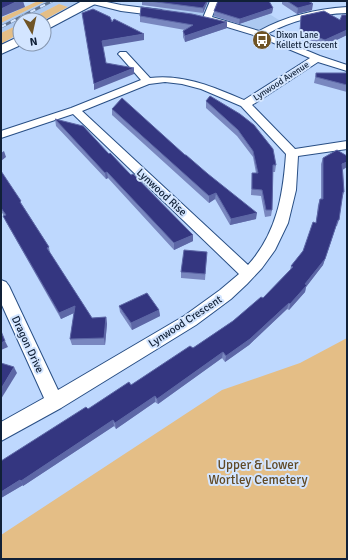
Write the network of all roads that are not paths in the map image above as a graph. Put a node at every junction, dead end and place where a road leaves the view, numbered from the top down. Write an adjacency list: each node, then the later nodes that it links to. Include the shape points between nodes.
1 (92, 1): 5 (street, via 121,8); 6 (main road)
2 (214, 1): 7 (street, via 203,18)
3 (334, 1): 4 (street)
4 (344, 10): 7 (street, via 301,16 282,22)
5 (171, 14)
6 (52, 23)
7 (260, 34): 11 (street)
8 (12, 44): 9 (main road)
9 (1, 50)
10 (123, 54): 13 (street)
11 (318, 58): 12 (street); 14 (street, Lynwood Avenue)
12 (347, 68)
13 (147, 81): 14 (street, via 183,81 205,87); 15 (street)
14 (245, 104): 18 (street)
15 (75, 110): 16 (street); 19 (street, Lynwood Rise)
16 (1, 135)
17 (347, 145): 18 (street)
18 (292, 153): 19 (street, Lynwood Crescent, via 289,198 282,222 269,246)
19 (248, 274): 21 (street, Lynwood Crescent, via 217,303)
20 (1, 286): 21 (street, Dragon Drive)
21 (55, 402): 22 (street, Lynwood Crescent)
22 (1, 432)

